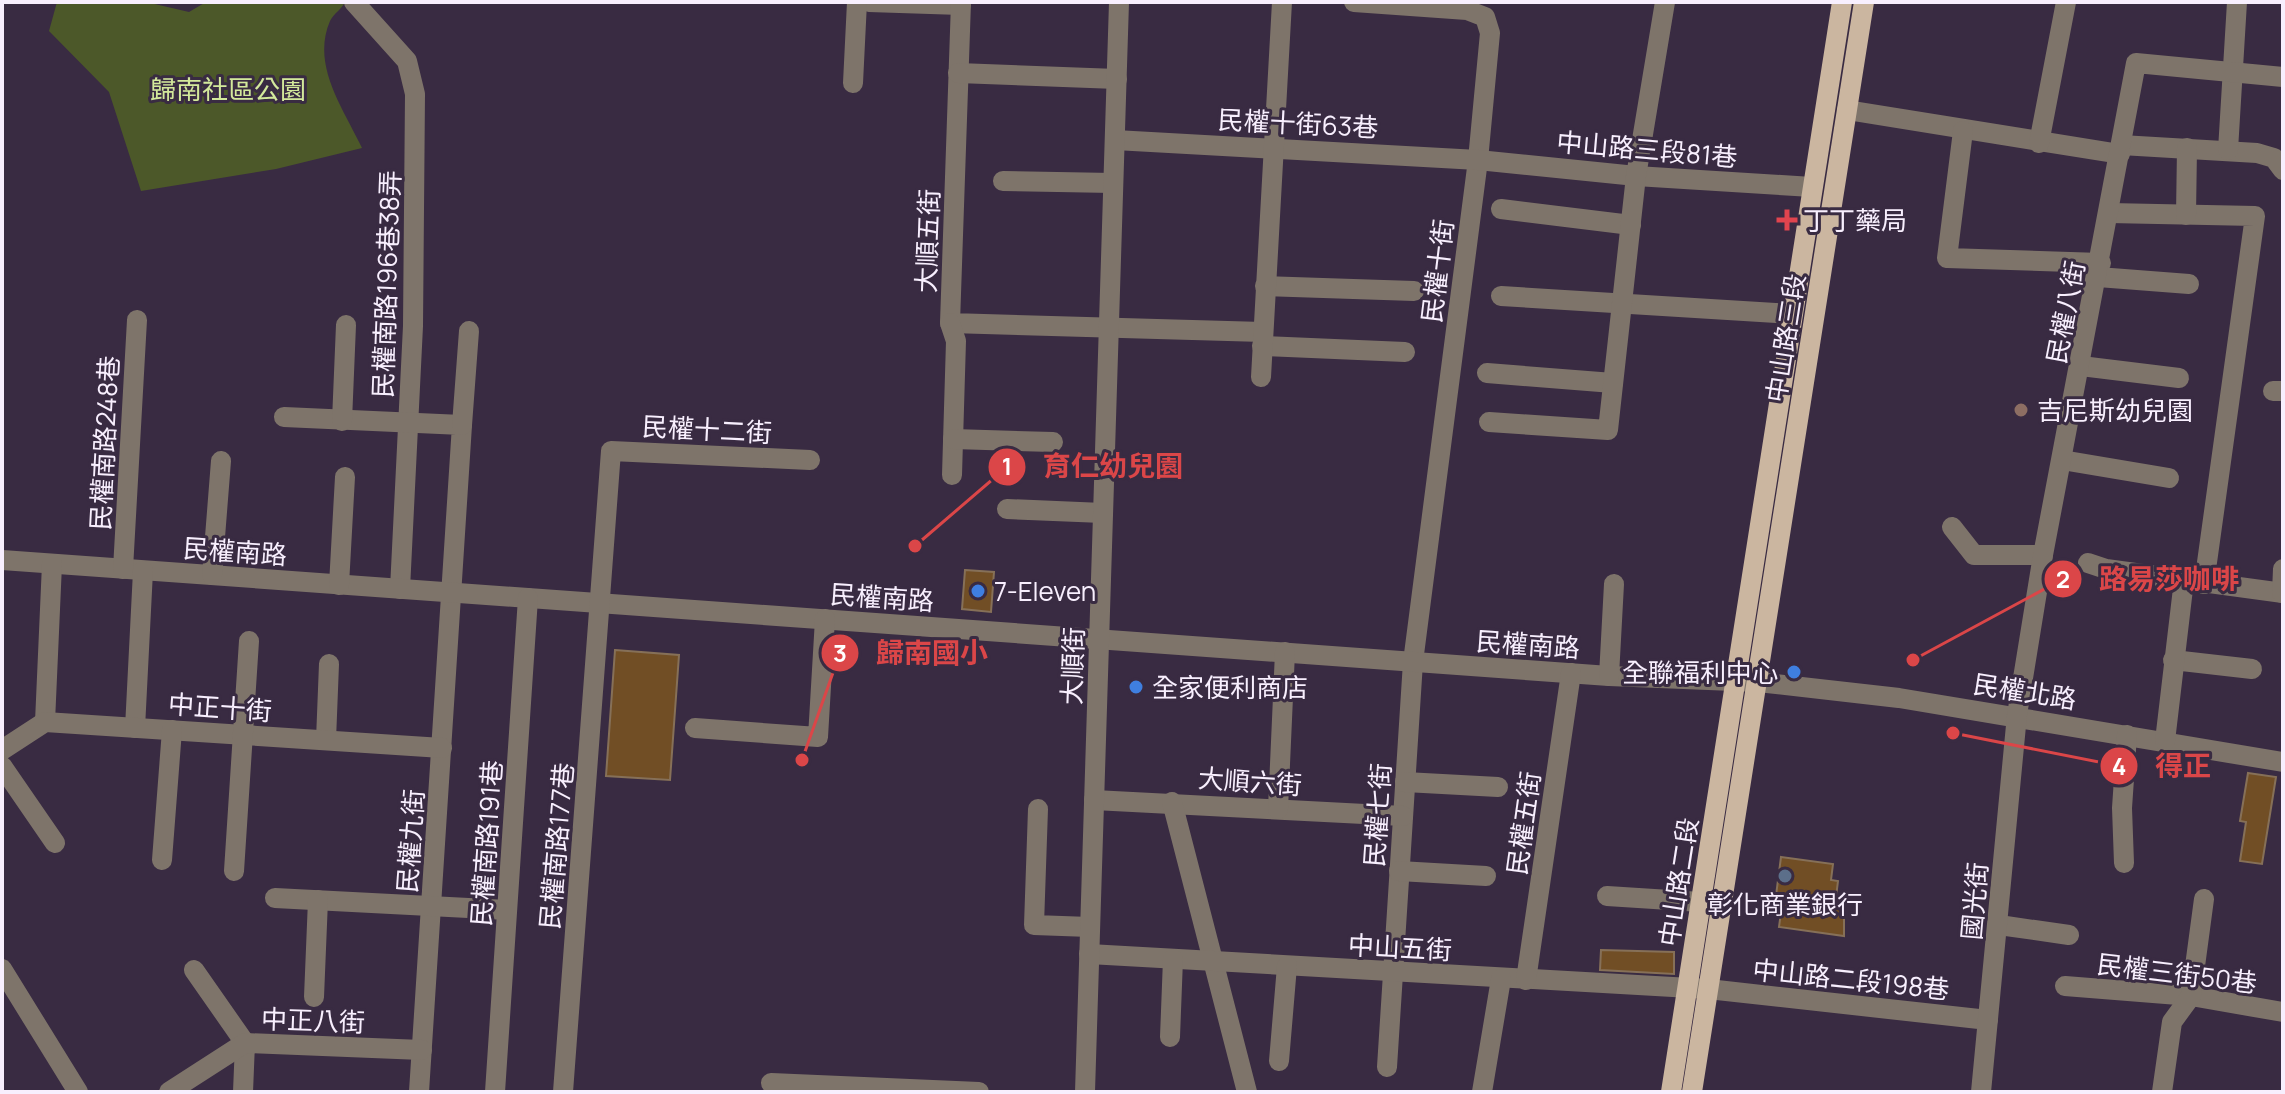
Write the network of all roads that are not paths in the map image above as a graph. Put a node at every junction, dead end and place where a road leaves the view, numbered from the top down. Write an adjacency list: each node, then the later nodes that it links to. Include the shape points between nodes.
1 (354, 2): 59 (street, 民權南路196巷38弄, via 407,61 415,94)
2 (857, 2): 17 (street)
3 (869, 2): 12 (street)
4 (1119, 2): 16 (street, 大順街)
5 (1282, 2): 22 (street)
6 (1354, 2): 26 (street, 民權十街, via 1467,10 1485,17 1490,33)
7 (1665, 2): 28 (street)
8 (1842, 2): 32 (main road, 中山路三段)
9 (1864, 2): 18 (main road, 中山路三段)
10 (2066, 2): 21 (street)
11 (2237, 2): 13 (street)
12 (961, 4): 14 (street, 大順五街)
13 (2232, 72): 15 (street, 民權八街); 24 (street, 民權八街, via 2136,63); 25 (street)
14 (958, 73): 16 (street); 45 (street, 大順五街)
15 (2283, 77)
16 (1117, 79): 20 (street, 大順街)
17 (853, 83)
18 (1847, 110): 19 (street); 98 (main road, 中山路三段)
19 (1963, 131): 21 (street); 37 (street, via 1947,258)
20 (1115, 140): 22 (street, 民權十街63巷); 31 (street, 大順街)
21 (2039, 143): 24 (street)
22 (1274, 148): 26 (street, 民權十街63巷); 39 (street)
23 (2187, 148): 24 (street); 25 (street); 35 (street)
24 (2120, 150): 34 (street, 民權八街)
25 (2228, 150): 27 (street, via 2274,158)
26 (1478, 160): 28 (street, 中山路三段81巷); 92 (street, 民權十街)
27 (2283, 170): 29 (street)
28 (1636, 176): 32 (street, 中山路三段81巷); 36 (street)
29 (2283, 177)
30 (1003, 181): 31 (street)
31 (1113, 183): 47 (street, 大順街)
32 (1812, 187): 43 (main road, 中山路三段)
33 (1501, 209): 36 (street)
34 (2109, 213): 35 (street); 37 (street, 民權八街)
35 (2186, 215): 79 (street, via 2255,216)
36 (1631, 225): 42 (street)
37 (2099, 270): 38 (street); 51 (street, 民權八街)
38 (2189, 284)
39 (1265, 286): 40 (street); 49 (street)
40 (1414, 291)
41 (1501, 296): 42 (street)
42 (1622, 305): 43 (street); 55 (street)
43 (1792, 314): 97 (main road, 中山路三段)
44 (137, 320): 77 (street, 民權南路248巷)
45 (950, 323): 47 (street, 大順五街); 61 (street, via 956,341)
46 (346, 325): 57 (street)
47 (1109, 328): 49 (street, 大順五街); 70 (street, 大順街)
48 (469, 331): 60 (street, 民權九街)
49 (1262, 339): 50 (street, 大順五街); 53 (street)
50 (1405, 352)
51 (2081, 366): 54 (street); 64 (street, 民權八街)
52 (1487, 373): 55 (street)
53 (1261, 377)
54 (2179, 378)
55 (1613, 383): 58 (street, via 1608,430)
56 (284, 417): 57 (street)
57 (342, 421): 59 (street)
58 (1489, 422)
59 (407, 424): 60 (street); 82 (street, 民權南路196巷38弄)
60 (462, 425): 83 (street, 民權九街)
61 (953, 439): 62 (street); 66 (street)
62 (1053, 442)
63 (810, 460): 86 (street, 民權十二街, via 611,451)
64 (2062, 460): 68 (street); 72 (street, 民權八街)
65 (221, 461): 78 (street)
66 (952, 475)
67 (345, 477): 81 (street)
68 (2169, 478)
69 (1007, 509): 70 (street)
70 (1103, 513): 88 (street, 大順街)
71 (1952, 527): 72 (street, via 1974,555)
72 (2043, 555): 99 (street, 民權八街)
73 (2, 560): 75 (street, 民權南路)
74 (2088, 563): 79 (street)
75 (52, 564): 77 (street, 民權南路); 100 (street)
76 (2283, 569): 84 (street)
77 (133, 570): 78 (street, 民權南路); 101 (street, 民權南路248巷)
78 (212, 575): 81 (street, 民權南路)
79 (2194, 582): 84 (street); 91 (street)
80 (1614, 584): 96 (street)
81 (339, 585): 82 (street, 民權南路)
82 (400, 589): 83 (street, 民權南路)
83 (453, 593): 85 (street, 民權南路); 108 (street, 民權九街)
84 (2282, 593)
85 (528, 598): 86 (street, 民權南路); 131 (street, 民權南路191巷)
86 (601, 603): 87 (street, 民權南路); 162 (street, 民權南路177巷)
87 (825, 619): 88 (street, 民權南路); 102 (street, via 818,737)
88 (1099, 639): 90 (street, 民權南路); 114 (street, 大順街)
89 (249, 641): 104 (street)
90 (1285, 652): 92 (street, 民權南路); 117 (street)
91 (2173, 660): 94 (street); 107 (street)
92 (1413, 662): 95 (street, 民權南路); 112 (street, 民權七街)
93 (329, 664): 106 (street)
94 (2252, 669)
95 (1571, 673): 96 (street, 民權南路); 143 (street, 民權五街)
96 (1609, 676): 97 (street, 民權南路)
97 (1736, 680): 98 (street, 民權南路); 129 (main road, 中山路二段)
98 (1758, 682): 99 (street, 民權北路); 145 (main road, 中山路二段)
99 (2017, 715): 105 (street, 民權北路); 132 (street, 國光街)
100 (45, 722): 101 (street, 中正十街); 109 (street)
101 (135, 728): 103 (street, 中正十街)
102 (695, 728)
103 (172, 730): 104 (street, 中正十街); 120 (street)
104 (244, 735): 106 (street, 中正十街); 122 (street)
105 (2127, 735): 107 (street, 民權北路); 121 (street)
106 (326, 740): 108 (street, 中正十街)
107 (2165, 741): 110 (street, 民權北路)
108 (442, 748): 130 (street, 民權九街)
109 (2, 750)
110 (2283, 762)
111 (2, 766): 119 (street)
112 (1405, 782): 113 (street); 118 (street, 民權七街)
113 (1498, 787)
114 (1094, 800): 115 (street, 大順六街); 133 (street, 大順街)
115 (1172, 802): 117 (street, 大順六街); 137 (street)
116 (1038, 809): 133 (street, via 1034,925)
117 (1278, 809): 118 (street, 大順六街)
118 (1403, 816): 123 (street, 民權七街)
119 (55, 843)
120 (162, 860)
121 (2124, 863)
122 (234, 871)
123 (1399, 871): 124 (street); 141 (street, 民權七街)
124 (1486, 876)
125 (1607, 896): 129 (street)
126 (275, 898): 128 (street)
127 (2204, 899): 146 (street)
128 (318, 900): 130 (street); 147 (street)
129 (1701, 902): 145 (main road, 中山路二段)
130 (431, 907): 131 (street); 152 (street, 民權九街)
131 (507, 910): 161 (street, 民權南路191巷)
132 (1999, 925): 134 (street); 149 (street, 國光街)
133 (1090, 927): 135 (street, 大順街)
134 (2069, 935)
135 (1089, 954): 136 (street, 中山五街); 164 (street, 大順街)
136 (1173, 959): 137 (street, 中山五街); 150 (street)
137 (1216, 964): 138 (street, 中山五街); 165 (street)
138 (1287, 966): 141 (street, 中山五街); 153 (street)
139 (2, 969): 157 (street)
140 (194, 970): 151 (street)
141 (1393, 972): 142 (street, 中山五街); 154 (street, 民權七街)
142 (1501, 979): 143 (street, 中山五街); 166 (street)
143 (1526, 980): 145 (street, 中山五街)
144 (2065, 986): 146 (street, 民權三街50巷)
145 (1698, 989): 149 (street, 中山路二段198巷); 167 (main road, 中山路二段); 168 (main road, 中山路二段)
146 (2191, 996): 148 (street, 民權三街50巷); 170 (street, via 2172,1022)
147 (314, 997)
148 (2283, 1012)
149 (1988, 1020): 169 (street, 國光街)
150 (1170, 1037)
151 (245, 1043): 152 (street, 中正八街); 158 (street, 中正八街); 159 (street)
152 (422, 1050): 160 (street, 民權九街)
153 (1279, 1061)
154 (1387, 1067)
155 (771, 1083): 156 (street)
156 (930, 1091): 163 (street)
157 (78, 1092)
158 (169, 1092)
159 (243, 1092)
160 (419, 1092)
161 (495, 1092)
162 (563, 1092)
163 (979, 1092)
164 (1085, 1092)
165 (1247, 1092)
166 (1482, 1092)
167 (1671, 1092)
168 (1692, 1092)
169 (1981, 1092)
170 (2162, 1092)

